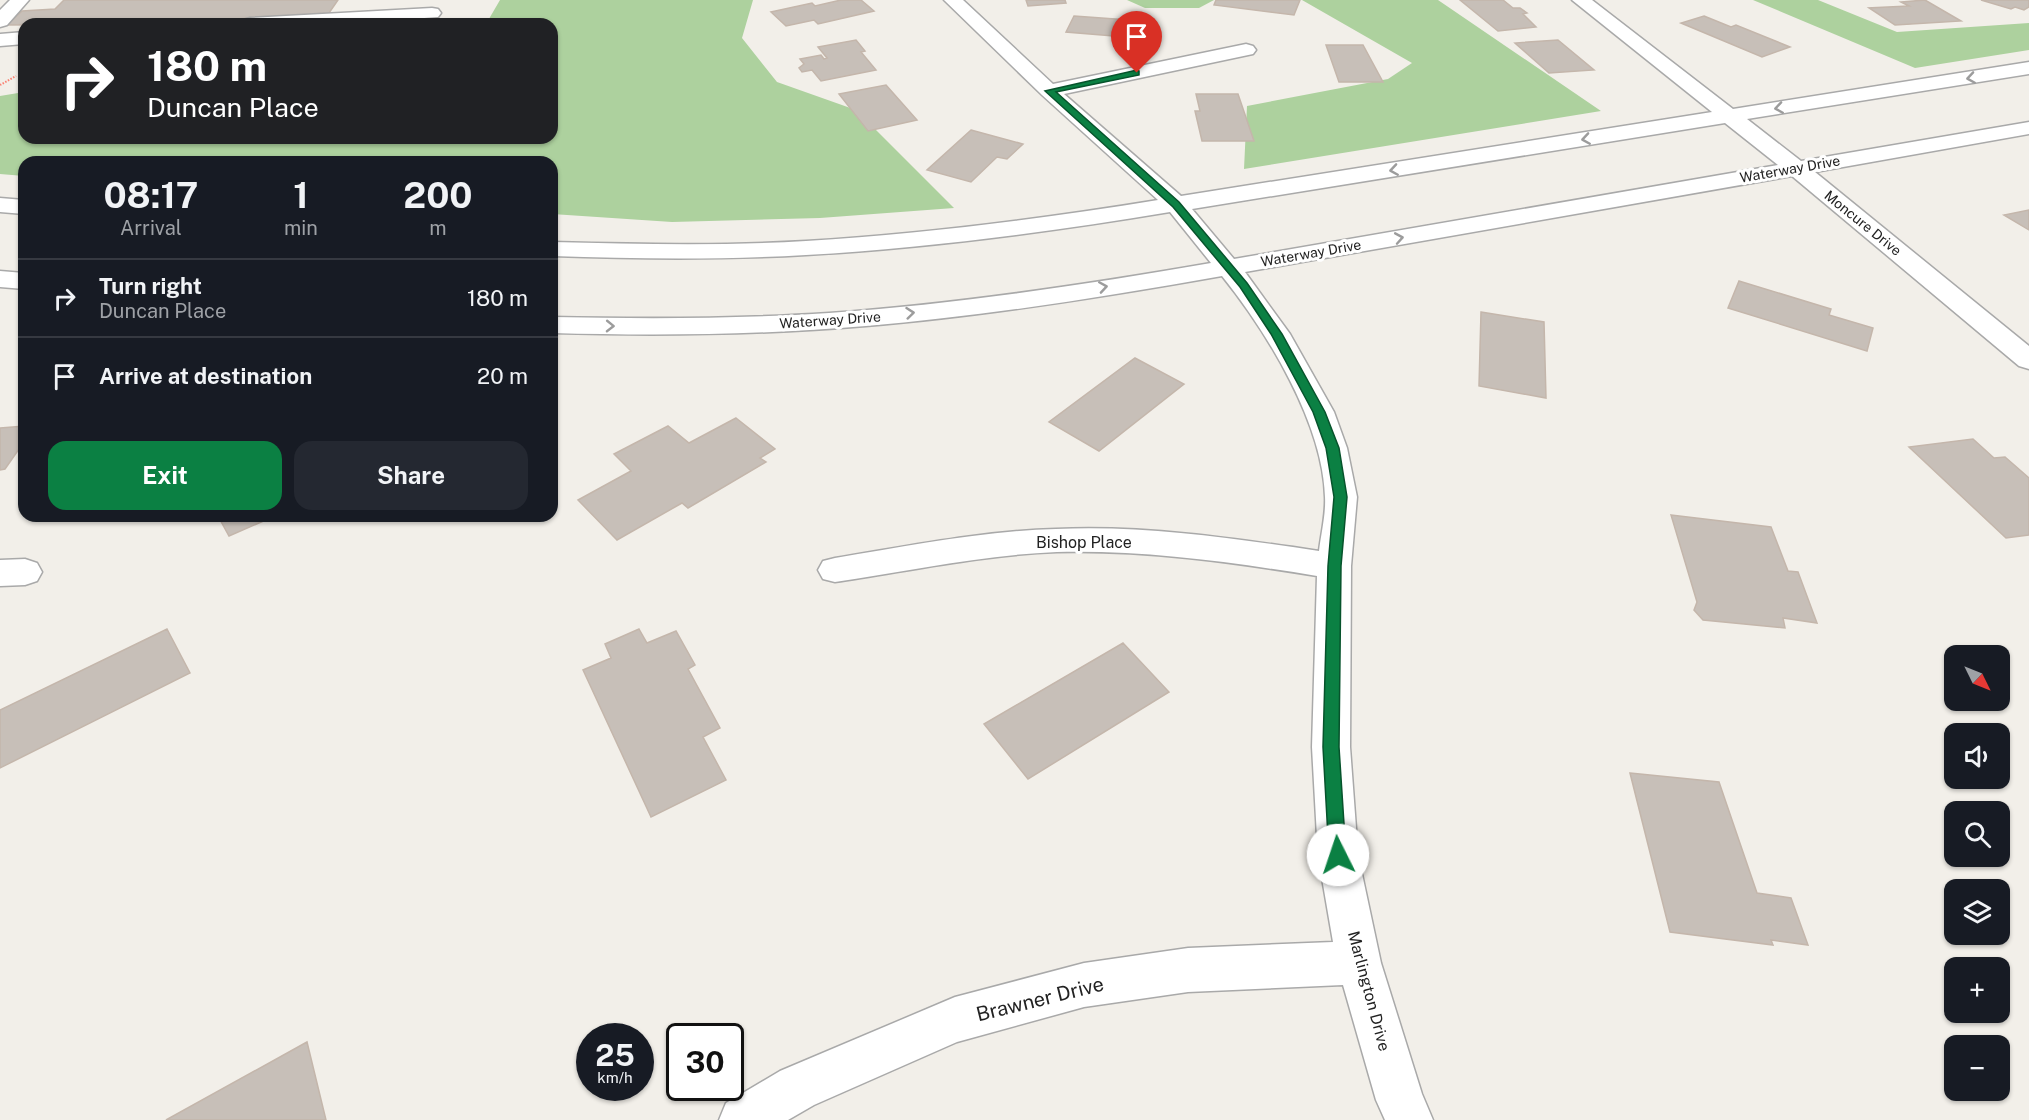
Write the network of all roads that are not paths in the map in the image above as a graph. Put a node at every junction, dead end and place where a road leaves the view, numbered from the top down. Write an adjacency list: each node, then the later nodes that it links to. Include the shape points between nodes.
1 (20, 0): 6 (street)
2 (953, 0): 11 (street, Marlington Drive)
3 (1581, 0): 12 (street, Moncure Drive)
4 (432, 13): 5 (street)
5 (349, 18)
6 (0, 21)
7 (18, 38): 8 (street)
8 (0, 40)
9 (1246, 50): 11 (street)
10 (2029, 68): 12 (street, one-way to 12)
11 (1049, 91): 15 (street, Marlington Drive)
12 (1728, 116): 14 (street, Moncure Drive); 15 (street, one-way to 15)
13 (2029, 128): 14 (street, Waterway Drive)
14 (1796, 168): 19 (street, Waterway Drive, one-way to 14); 23 (street, Moncure Drive)
15 (1176, 204): 18 (street, via 1059,223 808,248); 19 (street, Marlington Drive)
16 (0, 205): 17 (street)
17 (18, 206)
18 (558, 249)
19 (1229, 267): 22 (street, Waterway Drive, one-way to 19, via 738,326 865,318 988,305); 24 (street, Marlington Drive, via 1277,334 1319,412 1332,448 1341,497)
20 (0, 279): 21 (street)
21 (18, 280)
22 (558, 325)
23 (2029, 360)
24 (1334, 566): 25 (street, Bishop Place, via 1216,547 1115,540 1016,543); 26 (street, Marlington Drive, via 1331,758 1338,855)
25 (835, 570)
26 (1359, 963): 27 (street, Brawner Drive, via 1188,970 1084,985 955,1020 797,1088); 28 (street, Marlington Drive)
27 (743, 1120)
28 (1409, 1120)

